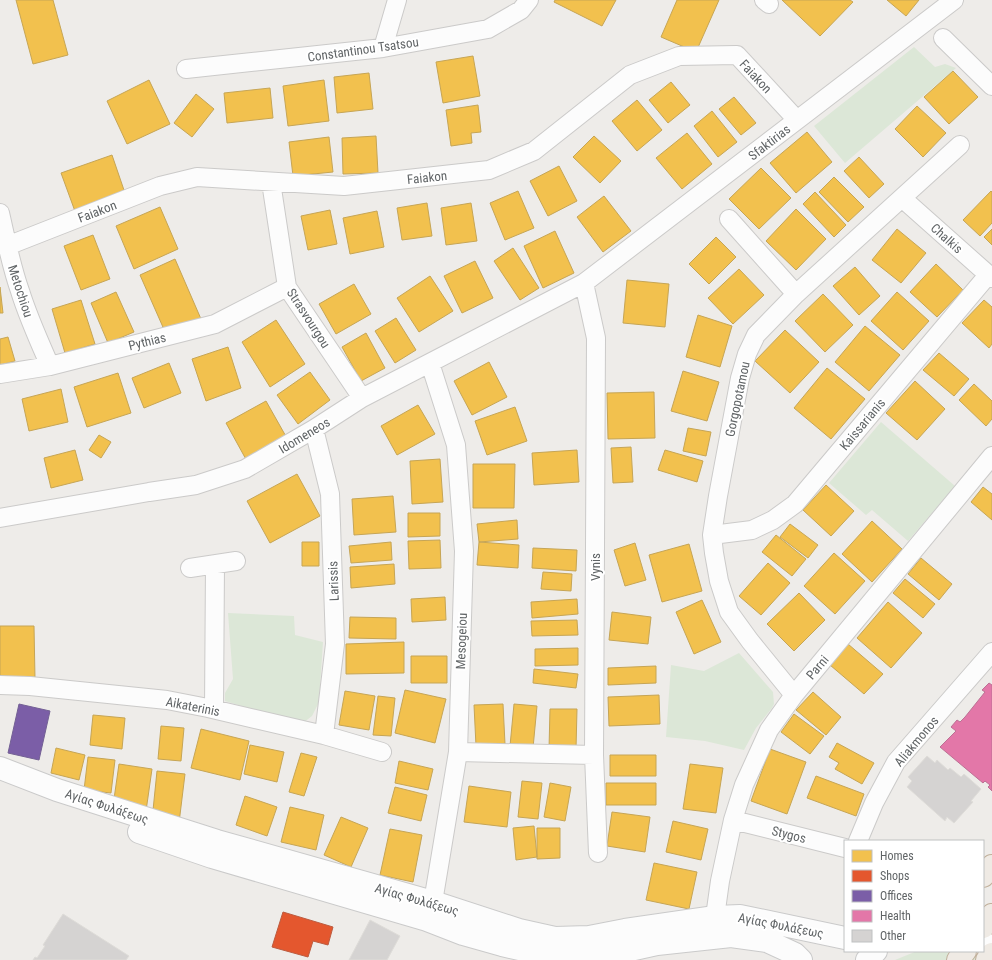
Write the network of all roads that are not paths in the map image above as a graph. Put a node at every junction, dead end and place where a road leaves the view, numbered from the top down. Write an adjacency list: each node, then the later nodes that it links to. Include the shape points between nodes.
1 (397, 0): 5 (street)
2 (529, 0): 5 (street, Constantinou Tsatsou, via 521,10 488,29)
3 (954, 0): 8 (street, Sfaktirias)
4 (943, 38): 7 (street)
5 (382, 48): 6 (street, Constantinou Tsatsou)
6 (186, 69)
7 (992, 86)
8 (798, 120): 10 (street, Faiakon, via 737,55 679,56 630,75 534,150 490,170 344,186); 16 (street, Sfaktirias)
9 (960, 145): 11 (street, Gorgopotamou)
10 (271, 182): 14 (street, Faiakon, via 197,177 160,186); 17 (street, Strasvourgou)
11 (902, 198): 15 (street, Chalkis); 18 (street, Gorgopotamou)
12 (0, 213): 14 (street, Metochiou)
13 (729, 219): 18 (street)
14 (7, 246): 20 (street, Metochiou, via 20,291)
15 (990, 276): 26 (street, Kaissarianis, via 795,504 773,520 752,530)
16 (584, 283): 19 (street, Idomeneos); 37 (street, Vynis, via 596,338)
17 (287, 287): 20 (street, Pythias, via 215,324); 22 (street, Strasvourgou)
18 (796, 294): 26 (street, Gorgopotamou, via 756,335 746,354)
19 (430, 364): 22 (street, Idomeneos); 36 (street, Mesogeiou, via 457,452 464,550)
20 (50, 366): 21 (street, Pythias)
21 (0, 374)
22 (362, 398): 23 (street, Idomeneos)
23 (314, 429): 25 (street, Idomeneos, via 245,469 196,485); 34 (street, Larissis, via 330,494 335,644)
24 (992, 456): 32 (street, Parni)
25 (0, 518)
26 (712, 535): 32 (street, Gorgopotamou, via 719,581 729,612)
27 (236, 562): 28 (street)
28 (215, 564): 29 (street); 33 (street)
29 (190, 568)
30 (992, 652): 41 (street, Aliakmonos, via 896,762 874,803)
31 (0, 685): 33 (street, Aikaterinis, via 167,700)
32 (794, 695): 40 (street, Parni, via 769,730 744,785)
33 (214, 710): 34 (street, Aikaterinis)
34 (324, 735): 35 (street, Aikaterinis)
35 (382, 752)
36 (458, 752): 37 (street); 46 (street, Mesogeiou)
37 (594, 755): 43 (street, Vynis)
38 (0, 768): 46 (main road, Αγίας Φυλάξεως, via 57,790)
39 (0, 781): 46 (main road, Αγίας Φυλάξεως, via 212,857)
40 (733, 820): 42 (street, Stygos); 48 (street, Parni)
41 (858, 840)
42 (844, 848)
43 (598, 853)
44 (992, 866): 45 (highway)
45 (984, 875)
46 (430, 911): 48 (main road, Αγίας Φυλάξεως, via 555,938 589,937); 54 (main road, Αγίας Φυλάξεως, via 463,934)
47 (992, 916): 49 (highway)
48 (715, 917): 50 (main road, Αγίας Φυλάξεως, via 740,916)
49 (984, 926)
50 (844, 938)
51 (875, 952): 56 (main road)
52 (992, 954): 57 (highway)
53 (609, 957): 54 (main road, Αγίας Φυλάξεως); 55 (main road, Αγίας Φυλάξεως, via 657,944 731,936 767,941 795,954)
54 (557, 959)
55 (801, 960)
56 (866, 960)
57 (987, 960)

